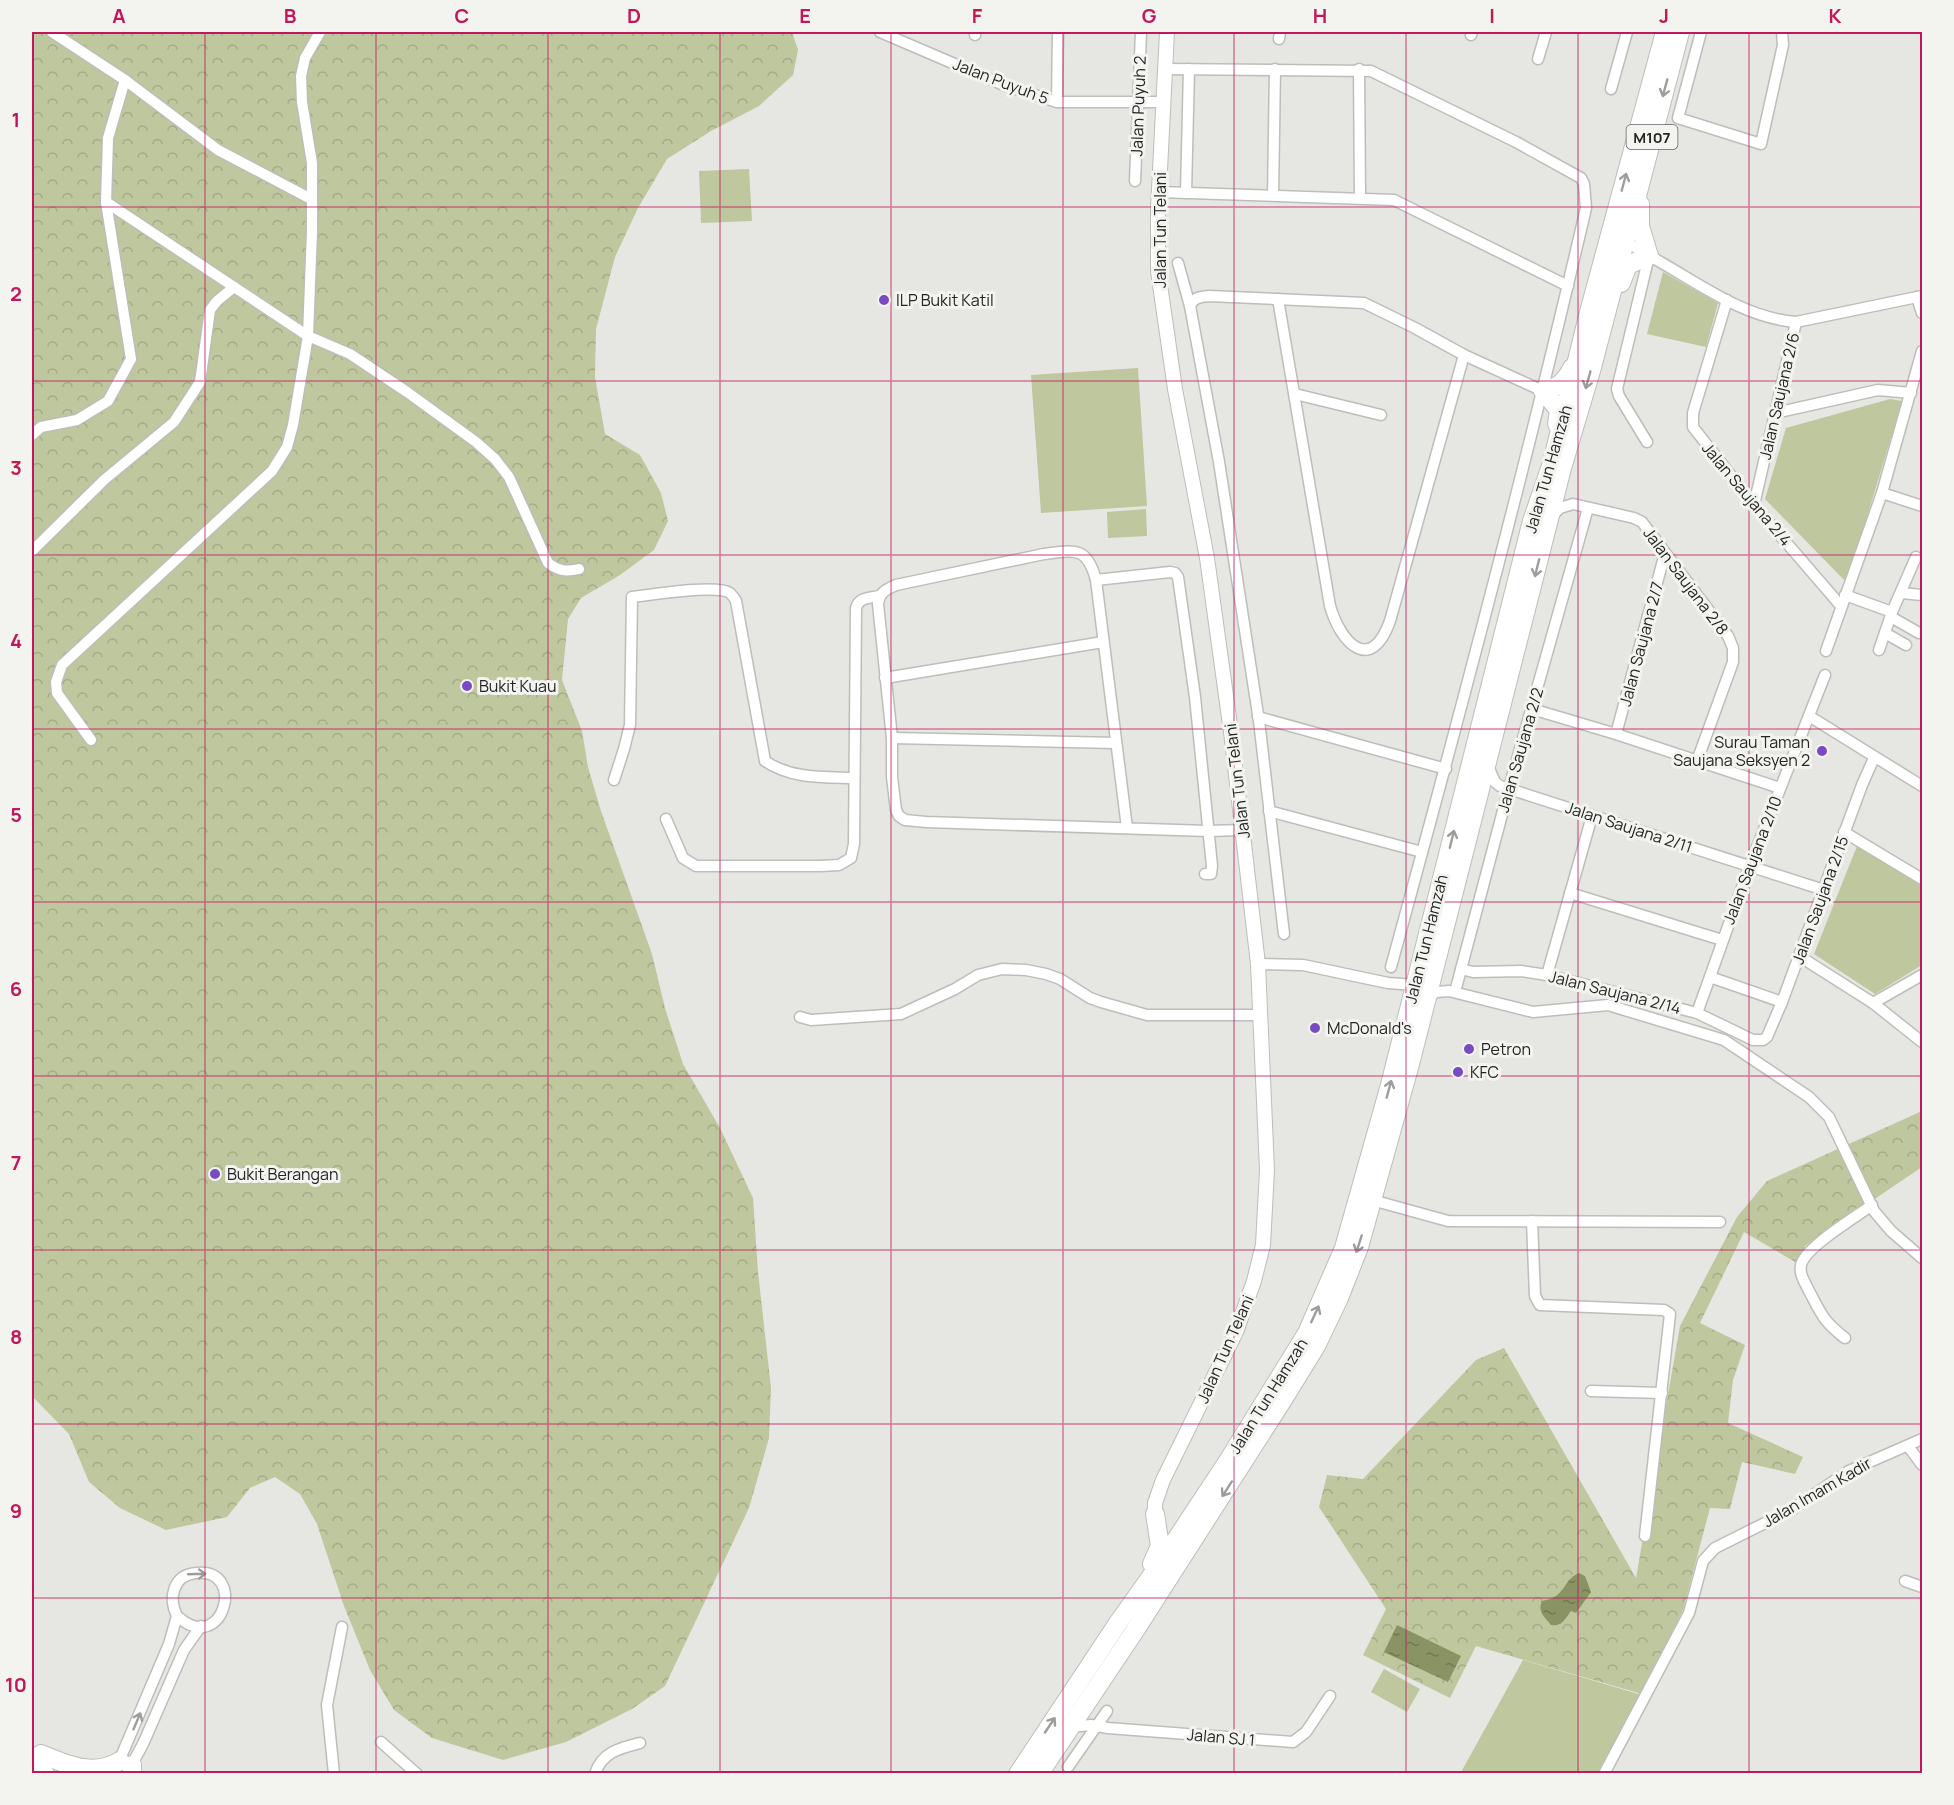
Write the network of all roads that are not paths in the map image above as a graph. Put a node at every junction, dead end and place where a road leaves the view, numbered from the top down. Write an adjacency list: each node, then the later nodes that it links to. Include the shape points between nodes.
1 (52, 32): 18 (street)
2 (320, 32): 29 (street, via 305,58 301,76 312,163)
3 (880, 32): 20 (street, Jalan Puyuh 5, via 1006,86)
4 (1058, 32): 20 (street)
5 (1141, 32): 21 (street, Jalan Puyuh 2)
6 (1167, 32): 14 (street, Jalan Tun Telani)
7 (1546, 32): 13 (street)
8 (1627, 32): 19 (street)
9 (1665, 32): 31 (main road, Jalan Tun Hamzah / M107, one-way to 9)
10 (1680, 32): 23 (main road, Jalan Tun Hamzah / M107, one-way to 23)
11 (1701, 32): 12 (street, via 1678,118 1761,144 1784,45)
12 (1782, 32)
13 (1538, 59)
14 (1165, 69): 15 (street); 22 (street, Jalan Tun Telani)
15 (1189, 69): 16 (street); 26 (street)
16 (1275, 69): 17 (street); 27 (street)
17 (1359, 69): 28 (street); 34 (street, via 1379,73 1581,178 1586,208)
18 (125, 80): 29 (street, via 218,150); 30 (street, via 108,138)
19 (1611, 89)
20 (1056, 102): 21 (street, Jalan Puyuh 5)
21 (1138, 102): 22 (street, Jalan Puyuh 5); 24 (street, Jalan Puyuh 2)
22 (1163, 102): 25 (street, Jalan Tun Telani)
23 (1653, 133): 31 (main road, Jalan Tun Hamzah / M107); 32 (main road, via 1639,211 1642,239)
24 (1135, 181)
25 (1159, 192): 26 (street); 100 (street, Jalan Tun Telani, via 1159,289 1207,558)
26 (1186, 193): 27 (street)
27 (1273, 195): 28 (street)
28 (1359, 198): 34 (street, via 1394,200)
29 (311, 199): 43 (street)
30 (106, 202): 35 (street); 52 (street, via 131,359 108,401 77,420 41,427)
31 (1616, 240): 32 (street); 40 (main road, Jalan Tun Hamzah / M107); 46 (main road, Jalan Tun Hamzah / M107)
32 (1649, 256): 38 (street); 46 (main road, via 1628,265 1624,271); 53 (street, via 1617,389)
33 (1178, 263): 39 (street)
34 (1568, 286): 47 (street)
35 (234, 287): 43 (street); 61 (street, via 210,310 200,382 174,422 104,480)
36 (1920, 296): 41 (street); 42 (street)
37 (1278, 299): 39 (street, via 1200,297); 45 (street, via 1364,303); 49 (street)
38 (1727, 300): 42 (street, via 1773,318); 57 (street, Jalan Saujana 2/4, via 1693,413 1693,427)
39 (1190, 306): 81 (street)
40 (1589, 312): 47 (main road, via 1571,370 1563,383); 60 (main road, Jalan Tun Hamzah / M107)
41 (1923, 313)
42 (1796, 322): 50 (street, Jalan Saujana 2/6)
43 (308, 336): 64 (street, via 350,354 476,442 509,477 548,563 557,570); 84 (street, via 293,425 287,447 272,471 62,665 57,693)
44 (1923, 351): 48 (street)
45 (1464, 355): 47 (street); 49 (street, via 1390,621 1373,649 1365,650 1348,642 1334,619)
46 (1595, 355): 54 (main road, Jalan Tun Hamzah / M107, one-way to 54)
47 (1544, 391): 60 (main road, via 1555,403 1558,418); 89 (street)
48 (1911, 393): 50 (street, via 1878,390); 55 (street)
49 (1295, 394): 51 (street)
50 (1775, 413): 57 (street, Jalan Saujana 2/6)
51 (1381, 415)
52 (32, 435)
53 (1647, 442)
54 (1559, 479): 56 (street); 60 (main road, Jalan Tun Hamzah / M107)
55 (1882, 493): 58 (street); 69 (street)
56 (1573, 504): 59 (street, Jalan Saujana 2/8); 60 (street)
57 (1754, 505): 69 (street, Jalan Saujana 2/4)
58 (1923, 506)
59 (1588, 508): 62 (street, Jalan Saujana 2/8, via 1642,522); 79 (street, Jalan Saujana 2/2)
60 (1541, 520): 88 (main road, Jalan Tun Hamzah / M107, one-way to 88); 119 (main road, Jalan Tun Hamzah / M107, one-way to 60)
61 (32, 550)
62 (1665, 554): 82 (street, Jalan Saujana 2/7); 87 (street, Jalan Saujana 2/8, via 1733,648 1733,662)
63 (1916, 557): 66 (street)
64 (579, 569)
65 (1096, 580): 68 (street, via 1085,555 1062,552 896,585); 73 (street); 101 (street, via 1170,572 1178,577)
66 (1900, 593): 67 (street); 70 (street)
67 (1923, 595)
68 (879, 596): 78 (street); 90 (street, via 862,599 856,608)
69 (1843, 601): 70 (street); 76 (street)
70 (1892, 615): 71 (street); 72 (street)
71 (1885, 633): 74 (street); 75 (street)
72 (1919, 633)
73 (1103, 642): 78 (street); 85 (street)
74 (1906, 645)
75 (1879, 650)
76 (1826, 651)
77 (1825, 675): 80 (street, Jalan Saujana 2/10)
78 (885, 678): 83 (street)
79 (1532, 709): 82 (street); 93 (street, Jalan Saujana 2/2)
80 (1809, 716): 86 (street); 94 (street, Jalan Saujana 2/10)
81 (1258, 717): 89 (street); 96 (street)
82 (1616, 734): 87 (street)
83 (892, 738): 85 (street); 99 (street, via 896,810 905,820)
84 (91, 740)
85 (1115, 743): 99 (street)
86 (1874, 758): 92 (street); 102 (street, Jalan Saujana 2/15)
87 (1697, 761): 94 (street)
88 (1487, 763): 93 (street, via 1491,776); 95 (main road, Jalan Tun Hamzah / M107)
89 (1446, 769): 103 (street)
90 (854, 778): 91 (street, via 789,774 765,762 736,601 730,593 707,590 632,597 630,725); 98 (street, via 853,852 851,858 838,865 696,866 683,858)
91 (614, 780)
92 (1923, 786)
93 (1504, 787): 95 (street, via 1489,789); 97 (street, Jalan Saujana 2/11); 115 (street, Jalan Saujana 2/2)
94 (1780, 788): 104 (street, Jalan Saujana 2/10)
95 (1478, 798): 114 (main road, Jalan Tun Hamzah / M107)
96 (1269, 811): 103 (street); 109 (street)
97 (1592, 816): 104 (street, Jalan Saujana 2/11); 108 (street)
98 (666, 819)
99 (1127, 828): 101 (street)
100 (1242, 830): 101 (street); 112 (street, Jalan Tun Telani)
101 (1208, 831): 105 (street, via 1212,872)
102 (1844, 832): 106 (street); 107 (street, Jalan Saujana 2/15)
103 (1422, 852): 113 (street)
104 (1750, 865): 107 (street, Jalan Saujana 2/11); 110 (street, Jalan Saujana 2/10)
105 (1205, 874)
106 (1923, 879)
107 (1824, 890): 111 (street, Jalan Saujana 2/15)
108 (1570, 893): 110 (street); 116 (street)
109 (1284, 934)
110 (1722, 940): 118 (street, Jalan Saujana 2/10)
111 (1800, 956): 122 (street, Jalan Saujana 2/15); 123 (street)
112 (1258, 964): 119 (street, via 1303,964); 125 (street, Jalan Tun Telani)
113 (1391, 967)
114 (1434, 968): 120 (street); 121 (main road, Jalan Tun Hamzah / M107)
115 (1461, 969): 116 (street, Jalan Saujana 2/14); 120 (street, Jalan Saujana 2/2)
116 (1546, 975): 124 (street, Jalan Saujana 2/14)
117 (1923, 975): 123 (street)
118 (1710, 977): 122 (street); 124 (street, Jalan Saujana 2/10)
119 (1414, 985): 140 (main road, Jalan Tun Hamzah / M107, one-way to 119, via 1306,1333 1344,1248)
120 (1452, 992): 121 (street, via 1436,992); 129 (street, via 1533,1012 1608,1005 1724,1040)
121 (1426, 1000): 130 (main road, Jalan Tun Hamzah / M107)
122 (1782, 1002): 127 (street, Jalan Saujana 2/15, via 1767,1037)
123 (1873, 1003): 128 (street)
124 (1697, 1013): 127 (street, Jalan Saujana 2/14)
125 (1261, 1015): 126 (street, via 1147,1015 1090,998 1046,974 1002,969 978,975 901,1014 811,1020); 142 (street, Jalan Tun Telani, via 1267,1170 1263,1245 1236,1332 1163,1479)
126 (800, 1017)
127 (1758, 1040): 129 (street)
128 (1923, 1042)
129 (1753, 1060): 131 (street, via 1809,1097 1829,1117)
130 (1372, 1200): 132 (street, via 1448,1221); 151 (main road, Jalan Tun Hamzah / M107, one-way to 151, via 1339,1298 1304,1366)
131 (1872, 1206): 134 (street, via 1891,1231); 135 (street, via 1809,1250 1801,1264 1802,1278 1818,1310 1827,1324)
132 (1532, 1221): 133 (street); 137 (street, via 1535,1296 1540,1305 1664,1310 1670,1314)
133 (1720, 1222)
134 (1923, 1258)
135 (1845, 1338)
136 (1591, 1391): 137 (street)
137 (1662, 1392): 143 (street)
138 (1923, 1439): 139 (street, Jalan Imam Kadir)
139 (1908, 1446): 141 (street); 167 (street, Jalan Imam Kadir, via 1849,1471 1793,1509 1708,1554 1689,1613)
140 (1228, 1461): 142 (main road, via 1175,1528 1164,1527); 147 (main road, Jalan Tun Hamzah / M107)
141 (1923, 1465)
142 (1155, 1514): 147 (main road, via 1158,1554)
143 (1645, 1536)
144 (1905, 1581): 145 (street)
145 (1923, 1587)
146 (177, 1616): 148 (street, via 192,1626); 148 (street, one-way to 148, via 171,1598 178,1581 194,1573 211,1575 223,1587 226,1604 218,1618); 159 (street, one-way to 146)
147 (1118, 1623): 165 (main road, Jalan Tun Hamzah / M107, one-way to 147)
148 (201, 1626): 159 (street, via 184,1650)
149 (342, 1627): 162 (street, via 327,1705)
150 (1330, 1696): 153 (street, Jalan SJ 1, via 1306,1732 1293,1742)
151 (1084, 1706): 153 (street); 154 (main road, Jalan Tun Hamzah / M107)
152 (1107, 1711): 153 (street)
153 (1093, 1726): 154 (street, Jalan SJ 1); 158 (street)
154 (1070, 1727): 166 (main road, Jalan Tun Hamzah / M107)
155 (381, 1742): 163 (street)
156 (640, 1743): 164 (street, via 606,1755)
157 (35, 1756): 159 (main road, via 81,1769); 160 (main road); 161 (main road)
158 (1068, 1767)
159 (124, 1769)
160 (45, 1773)
161 (74, 1773)
162 (334, 1773)
163 (417, 1773)
164 (595, 1773)
165 (1018, 1773)
166 (1039, 1773)
167 (1604, 1773)

